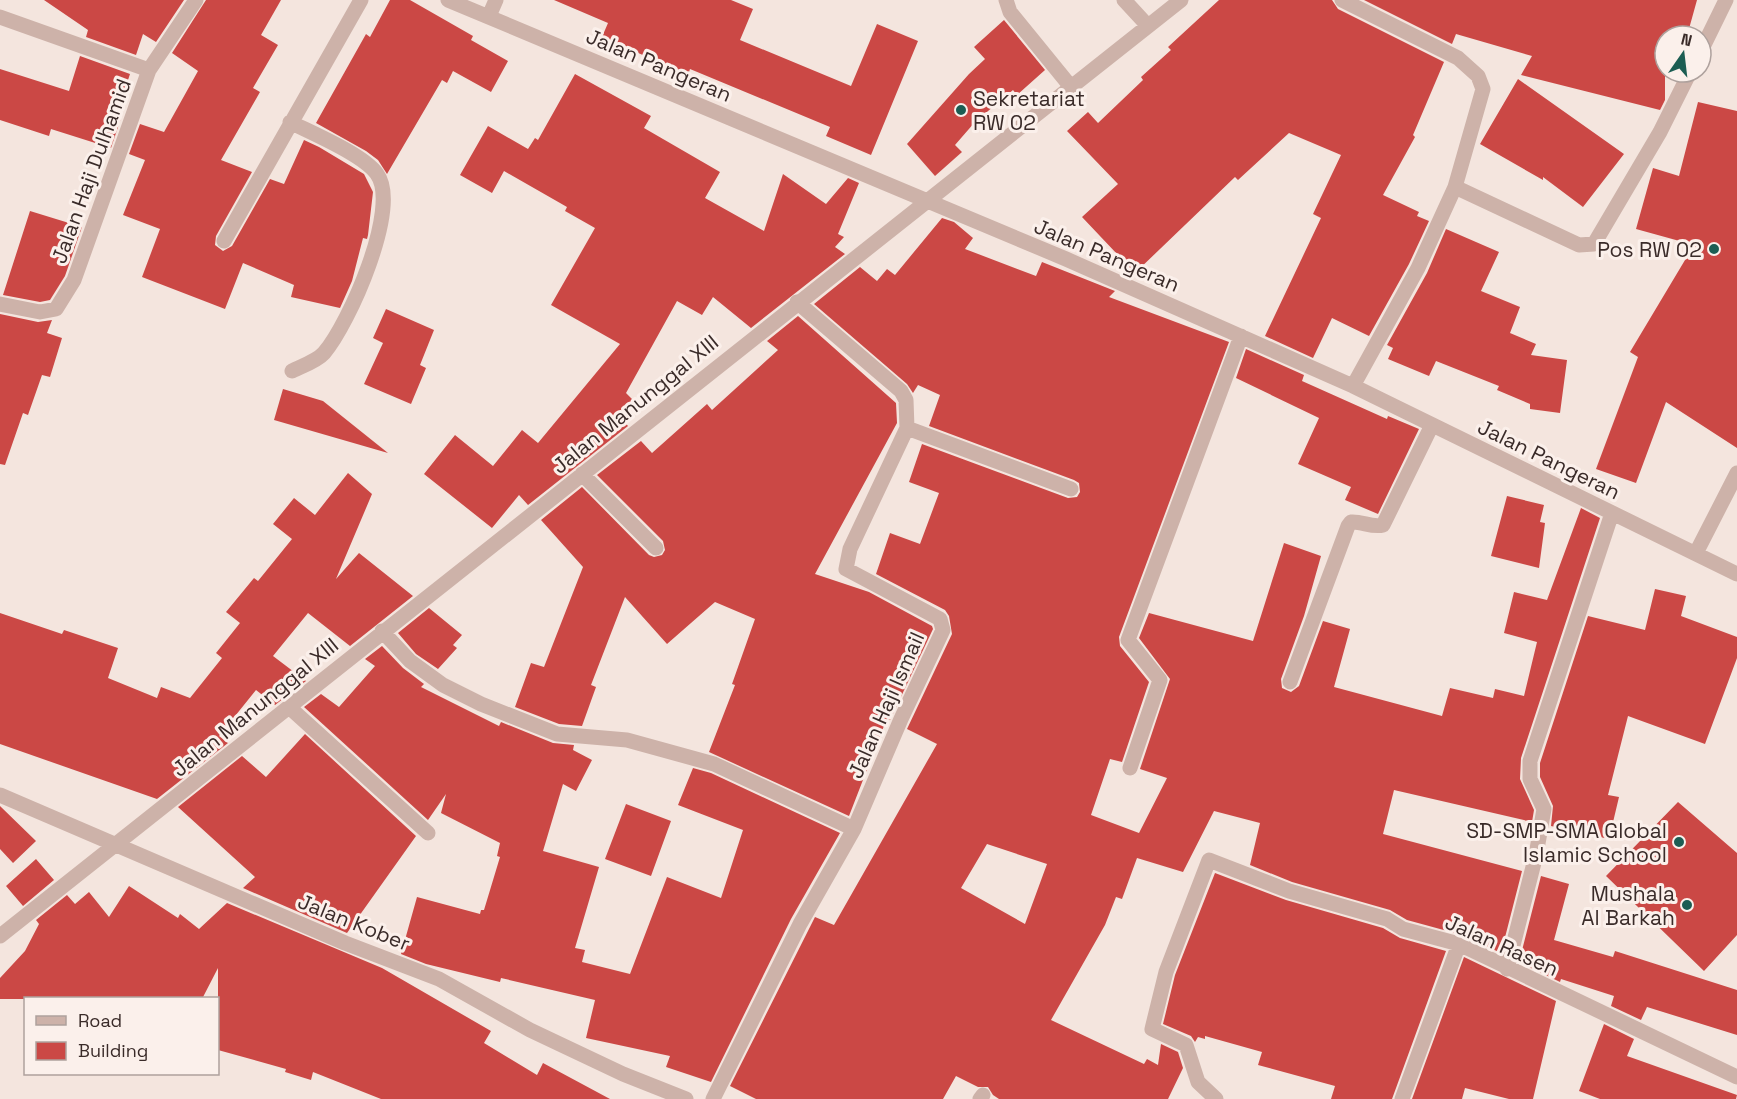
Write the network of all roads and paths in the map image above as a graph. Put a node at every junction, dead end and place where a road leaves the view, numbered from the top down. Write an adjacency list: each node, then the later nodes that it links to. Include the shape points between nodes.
1 (196, 0): 14 (street, Jalan Haji Dulhamid)
2 (360, 0): 17 (street)
3 (448, 0): 10 (street, Jalan Pangeran)
4 (496, 0): 10 (street)
5 (1006, 0): 16 (street, via 1010,12)
6 (1124, 0): 12 (street)
7 (1181, 0): 12 (street, Jalan Manunggal XIII)
8 (1342, 0): 18 (street, via 1458,58 1478,76 1483,89)
9 (1726, 0): 13 (street)
10 (489, 16): 19 (street, Jalan Pangeran)
11 (0, 17): 14 (street)
12 (1148, 26): 16 (street, Jalan Manunggal XIII)
13 (1713, 27)
14 (149, 70): 22 (street, Jalan Haji Dulhamid, via 74,280 56,309 40,312)
15 (1684, 84): 18 (street, via 1594,244 1580,245)
16 (1071, 87): 19 (street, Jalan Manunggal XIII)
17 (290, 122): 20 (street); 24 (street, via 351,153 377,172 384,188 379,230 347,319 323,355)
18 (1455, 187): 25 (street, via 1418,268)
19 (927, 202): 21 (street, Jalan Manunggal XIII); 23 (street, Jalan Pangeran)
20 (224, 241)
21 (797, 302): 27 (street, Jalan Haji Ismail, via 901,391 906,400); 29 (street, Jalan Manunggal XIII)
22 (0, 304)
23 (1241, 336): 25 (street, Jalan Pangeran); 38 (street, via 1128,640 1160,680)
24 (292, 371)
25 (1353, 386): 26 (street, Jalan Pangeran)
26 (1432, 425): 31 (street, Jalan Pangeran); 36 (street, via 1383,525 1358,521 1348,526)
27 (906, 428): 30 (street); 40 (street, Jalan Haji Ismail, via 850,549 846,569 940,619 943,630)
28 (1737, 473): 33 (street)
29 (582, 474): 32 (street); 35 (street, Jalan Manunggal XIII)
30 (1071, 489)
31 (1612, 513): 33 (street, Jalan Pangeran); 45 (street, via 1530,761 1530,779 1544,809)
32 (656, 548)
33 (1696, 553): 34 (street, Jalan Pangeran)
34 (1737, 574)
35 (382, 631): 37 (street, Jalan Manunggal XIII); 40 (street, via 426,673 481,704 557,734 627,740 714,765)
36 (1290, 682)
37 (289, 707): 41 (street); 42 (street, Jalan Manunggal XIII)
38 (1130, 768)
39 (0, 795): 42 (street, Jalan Kober)
40 (854, 829): 48 (street, Jalan Haji Ismail, via 800,924)
41 (428, 833)
42 (117, 844): 43 (street, Jalan Manunggal XIII); 47 (street, Jalan Kober, via 345,943 439,979 530,1030)
43 (0, 936)
44 (1459, 944): 45 (street, Jalan Rasen); 49 (street, Jalan Rasen, via 1288,891 1209,860 1166,972 1152,1029 1186,1045 1198,1082); 50 (street)
45 (1507, 969): 46 (street, Jalan Rasen)
46 (1737, 1077)
47 (680, 1098)
48 (713, 1099)
49 (1216, 1099)
50 (1402, 1099)

